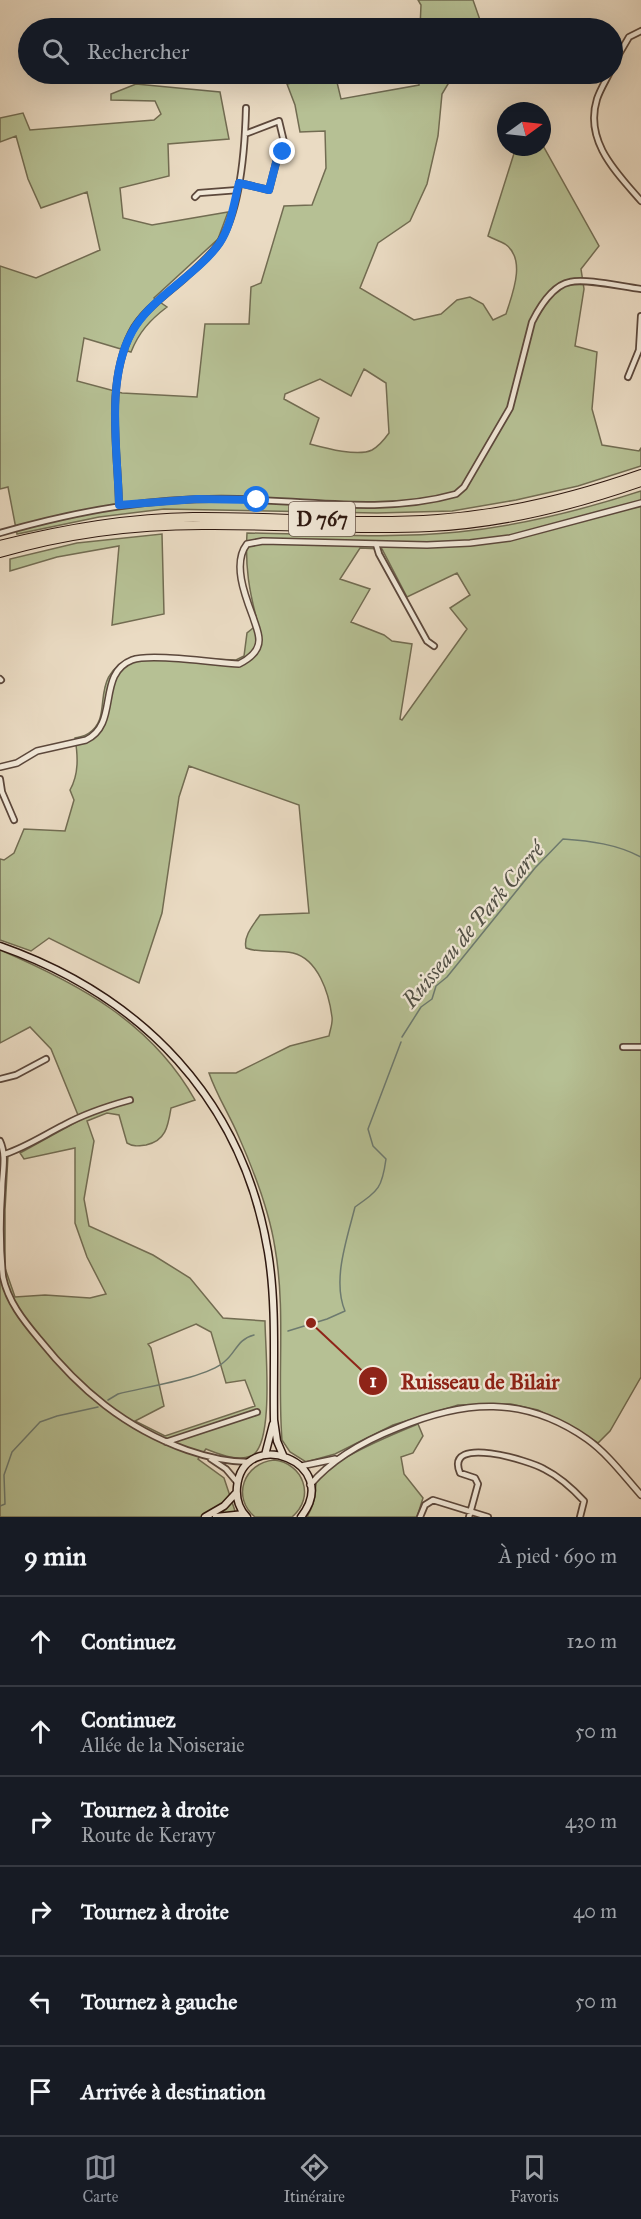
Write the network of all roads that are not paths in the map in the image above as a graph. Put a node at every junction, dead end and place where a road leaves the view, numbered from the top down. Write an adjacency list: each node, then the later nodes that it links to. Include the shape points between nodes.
1 (641, 31): 2 (street, via 629,38)
2 (623, 48)
3 (604, 84): 9 (street, via 594,113 595,135 607,160)
4 (246, 108): 5 (street)
5 (245, 134): 6 (street); 6 (street, via 279,121 283,152 277,159 269,190)
6 (239, 183): 7 (street)
7 (238, 189): 8 (street); 16 (street, via 220,241 208,257 149,310 128,340 116,391)
8 (195, 196)
9 (641, 201)
10 (641, 289): 16 (street, via 582,281 557,288 537,313 529,331 510,408 464,487 456,494 367,506 238,499)
11 (641, 316): 12 (street, via 639,350)
12 (628, 377)
13 (641, 474): 19 (highway, D 767, via 551,501 464,517 161,518 84,527)
14 (641, 482): 20 (highway, D 767, via 546,510 465,524 407,528 147,527 61,538)
15 (641, 503): 18 (street, D 767, via 510,538 470,543)
16 (119, 505): 17 (street)
17 (0, 533)
18 (376, 544): 21 (street, via 427,641); 22 (street, D 767, via 247,544 240,558 242,574 260,642 249,658 239,664 132,660 113,677 103,726 94,737 37,751 17,763)
19 (0, 545)
20 (0, 553)
21 (434, 646)
22 (0, 767)
23 (0, 779): 24 (street)
24 (14, 820)
25 (0, 946): 34 (main road, via 58,969 128,1012 170,1051 222,1123 242,1162 263,1225 273,1314)
26 (623, 1047): 27 (street)
27 (641, 1047)
28 (46, 1059): 29 (street)
29 (0, 1079)
30 (130, 1100): 32 (street, via 83,1116)
31 (0, 1141): 32 (street)
32 (5, 1154): 35 (street, via 1,1264 12,1303 63,1369 86,1390 128,1422)
33 (257, 1412): 35 (street)
34 (274, 1420): 36 (main road); 37 (main road)
35 (166, 1442): 38 (street)
36 (265, 1455): 37 (main road); 40 (main road)
37 (283, 1455): 41 (main road)
38 (209, 1458): 40 (street); 42 (street)
39 (337, 1459): 41 (street); 43 (street); 45 (street, via 417,1419 460,1407 498,1406 531,1412 587,1439)
40 (251, 1462): 42 (main road)
41 (302, 1466): 43 (main road)
42 (237, 1482): 44 (main road)
43 (310, 1485): 50 (main road, via 308,1507)
44 (236, 1493): 47 (main road); 48 (main road)
45 (641, 1495)
46 (470, 1514): 51 (street, via 433,1500 424,1505); 52 (street); 53 (street, via 478,1484 475,1478 460,1473 459,1460 467,1453 494,1453 527,1461 559,1478 584,1501)
47 (245, 1515): 49 (main road)
48 (205, 1517)
49 (216, 1517)
50 (300, 1517)
51 (420, 1517)
52 (488, 1517)
53 (580, 1517)

